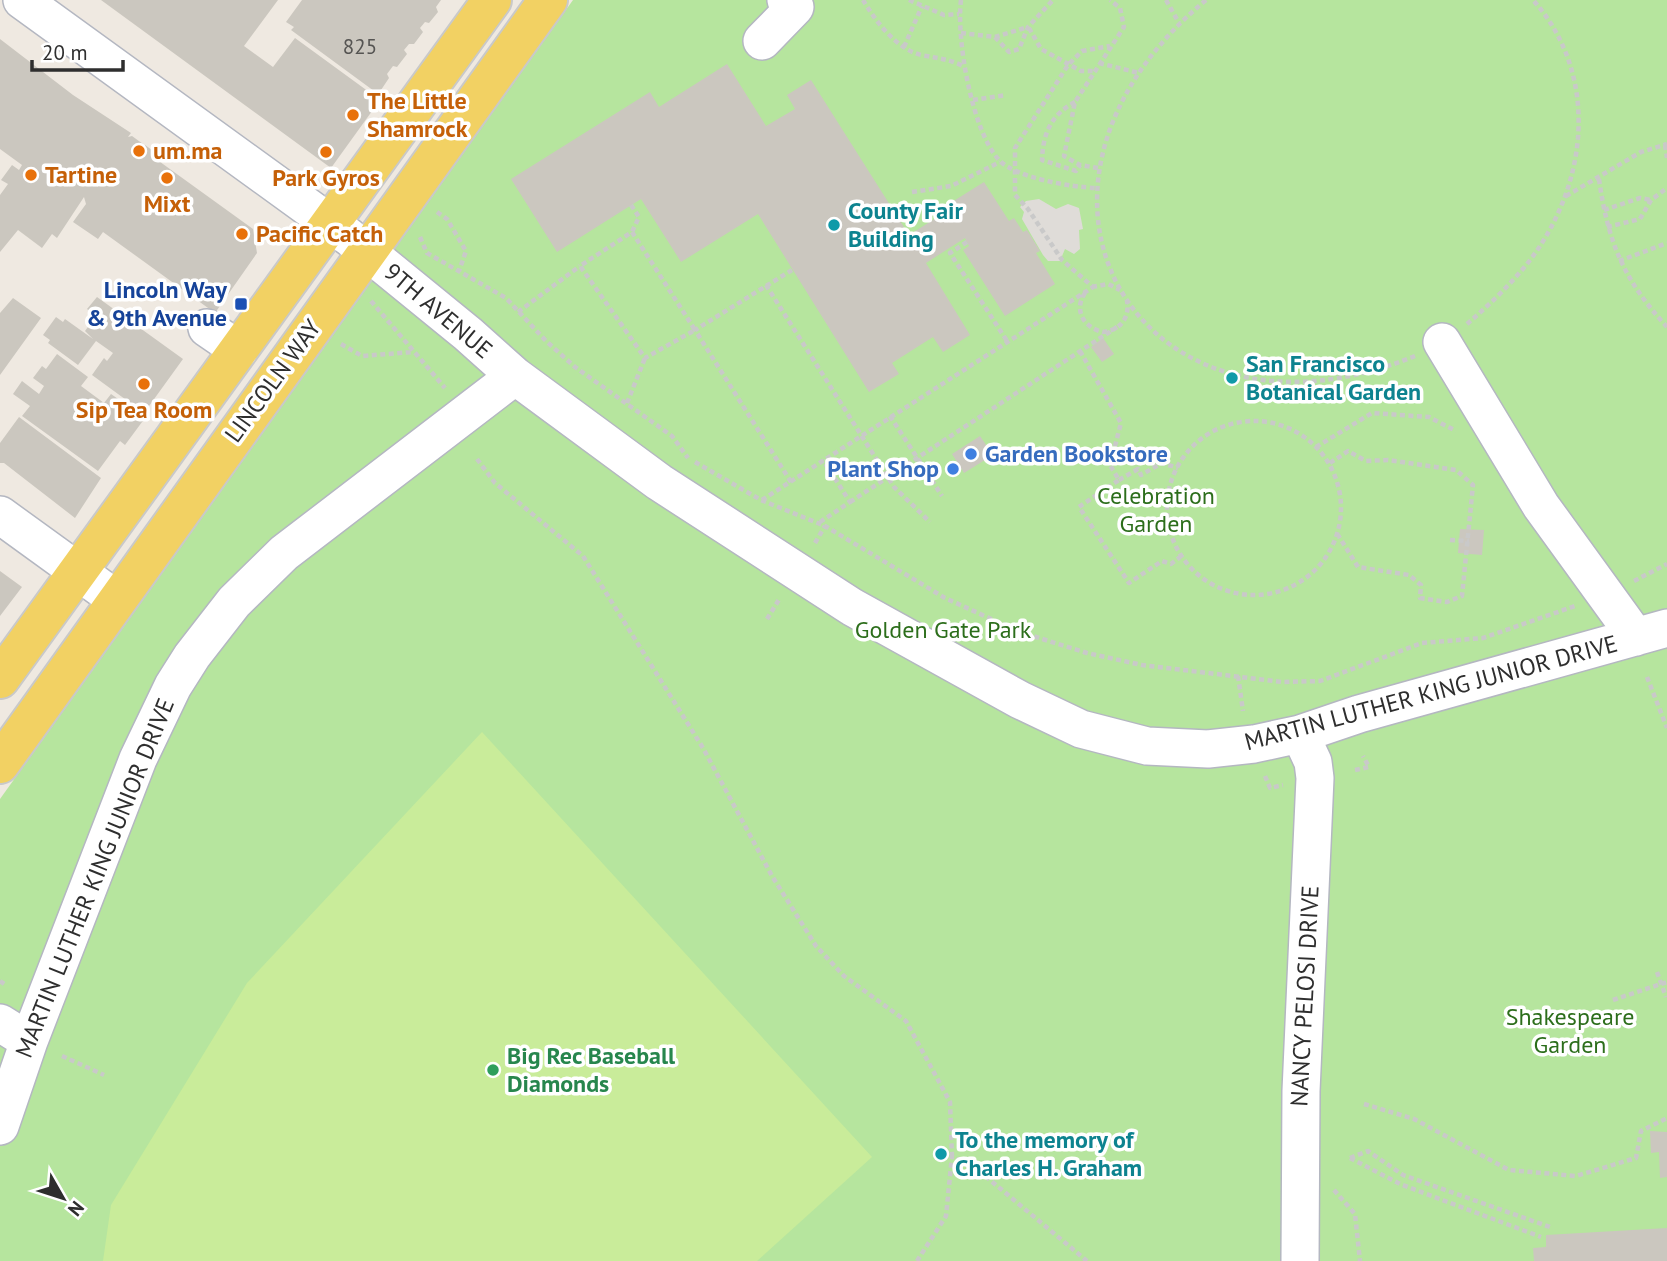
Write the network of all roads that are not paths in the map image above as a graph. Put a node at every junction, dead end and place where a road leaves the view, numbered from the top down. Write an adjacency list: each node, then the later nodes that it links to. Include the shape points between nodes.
1 (22, 0): 6 (street, 9TH AVENUE)
2 (492, 0): 6 (main road, LINCOLN WAY)
3 (548, 0): 7 (main road, LINCOLN WAY)
4 (786, 0): 5 (street, via 794,7)
5 (762, 41)
6 (330, 224): 7 (street, 9TH AVENUE); 10 (main road, LINCOLN WAY)
7 (366, 251): 11 (street, 9TH AVENUE); 14 (main road, LINCOLN WAY)
8 (207, 328): 10 (street)
9 (1442, 342): 15 (street, via 1541,506 1606,596)
10 (239, 350): 13 (main road, LINCOLN WAY)
11 (515, 376): 17 (street, MARTIN LUTHER KING JUNIOR DRIVE, via 659,482 796,572 1051,716 1113,739 1158,747 1208,749); 19 (street, MARTIN LUTHER KING JUNIOR DRIVE, via 284,553 205,638 173,686)
12 (0, 515): 13 (street)
13 (79, 572): 14 (street); 16 (main road, LINCOLN WAY)
14 (116, 599): 18 (main road, LINCOLN WAY)
15 (1651, 633): 17 (street, MARTIN LUTHER KING JUNIOR DRIVE)
16 (0, 679)
17 (1300, 734): 21 (street, NANCY PELOSI DRIVE, via 1315,778 1301,1091)
18 (0, 764)
19 (14, 1032): 20 (street, MARTIN LUTHER KING JUNIOR DRIVE)
20 (0, 1126)
21 (1300, 1261)

